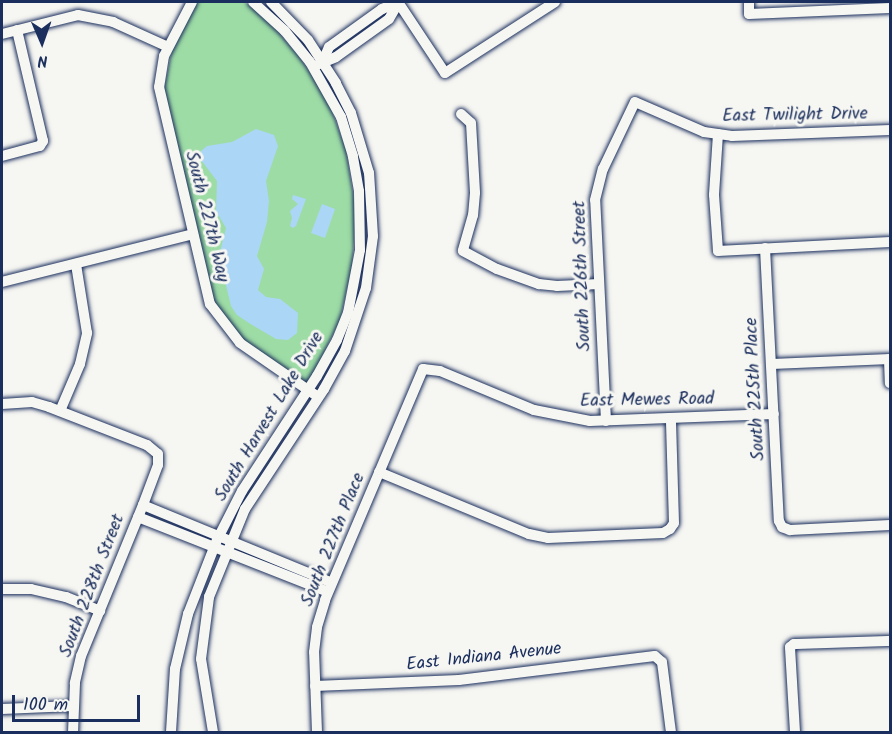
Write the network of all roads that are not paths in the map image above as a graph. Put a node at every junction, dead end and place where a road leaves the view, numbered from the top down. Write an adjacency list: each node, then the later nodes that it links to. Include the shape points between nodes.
1 (192, 2): 12 (street, South 227th Way)
2 (253, 2): 13 (street, South Harvest Lake Drive)
3 (271, 2): 13 (street, South Harvest Lake Drive, via 291,19)
4 (398, 2): 5 (street, via 445,73); 8 (street); 11 (street, via 389,19)
5 (555, 2)
6 (749, 2): 7 (street, via 749,14)
7 (891, 8)
8 (357, 26): 11 (street); 13 (street, via 329,47)
9 (17, 30): 10 (street); 12 (street, via 71,16 95,17); 18 (street, via 43,133 40,146)
10 (2, 34)
11 (364, 37): 13 (street, via 336,57)
12 (168, 47): 19 (street, South 227th Way, via 160,74 160,99)
13 (318, 64): 29 (street, South Harvest Lake Drive, via 347,135 359,191 361,230 348,313); 30 (street, South Harvest Lake Drive, via 336,83 360,135 370,184 373,236 370,270 359,313 345,351)
14 (635, 102): 17 (street, East Twilight Drive, via 704,132); 24 (street, South 226th Street, via 603,169 595,200)
15 (461, 114): 24 (street, via 471,123 475,193 463,251 539,284)
16 (891, 130): 17 (street, East Twilight Drive)
17 (718, 134): 21 (street, via 714,195 718,251)
18 (2, 156)
19 (193, 234): 22 (street); 29 (street, South 227th Way, via 216,316 240,343)
20 (891, 242): 21 (street)
21 (765, 248): 26 (street, South 225th Place)
22 (76, 264): 23 (street); 32 (street, via 87,333 80,364)
23 (2, 282)
24 (600, 284): 35 (street, South 226th Street)
25 (890, 359): 26 (street); 28 (street)
26 (772, 364): 33 (street, South 225th Place)
27 (423, 369): 35 (street, East Mewes Road, via 440,371 534,410); 36 (street, South 227th Place)
28 (891, 382)
29 (308, 390): 30 (street, South 227th Way); 40 (street, South Harvest Lake Drive, via 242,491)
30 (318, 397): 41 (street, South Harvest Lake Drive, via 245,509)
31 (2, 404): 32 (street, via 32,402)
32 (60, 411): 37 (street, South 228th Street, via 147,445 158,454 158,465)
33 (774, 414): 34 (street, East Mewes Road); 39 (street, South 225th Place, via 778,521 782,527 790,530)
34 (671, 418): 35 (street, East Mewes Road); 36 (street, via 674,523 663,533 548,538 529,534)
35 (606, 421)
36 (379, 472): 44 (street, South 227th Place)
37 (143, 506): 38 (street, South 228th Street); 40 (street)
38 (138, 516): 42 (street); 46 (street, South 228th Street)
39 (891, 525)
40 (219, 536): 41 (street); 42 (street, South Harvest Lake Drive)
41 (231, 540): 43 (street, South Harvest Lake Drive); 44 (street)
42 (214, 547): 43 (street); 52 (street, South Harvest Lake Drive, via 180,640)
43 (226, 551): 44 (street); 53 (street, South Harvest Lake Drive, via 209,597 201,642 203,681)
44 (330, 588): 48 (street, South 227th Place, via 317,627)
45 (2, 589): 46 (street, via 31,589 66,597)
46 (100, 611): 49 (street, South 228th Street, via 81,656)
47 (891, 641): 56 (street, via 790,647)
48 (315, 686): 54 (street, South 227th Place); 55 (street, East Indiana Avenue, via 459,680 655,656 662,662)
49 (73, 706): 50 (street); 51 (street, South 228th Street)
50 (2, 709)
51 (74, 732)
52 (171, 732)
53 (213, 732)
54 (317, 732)
55 (671, 732)
56 (795, 732)

